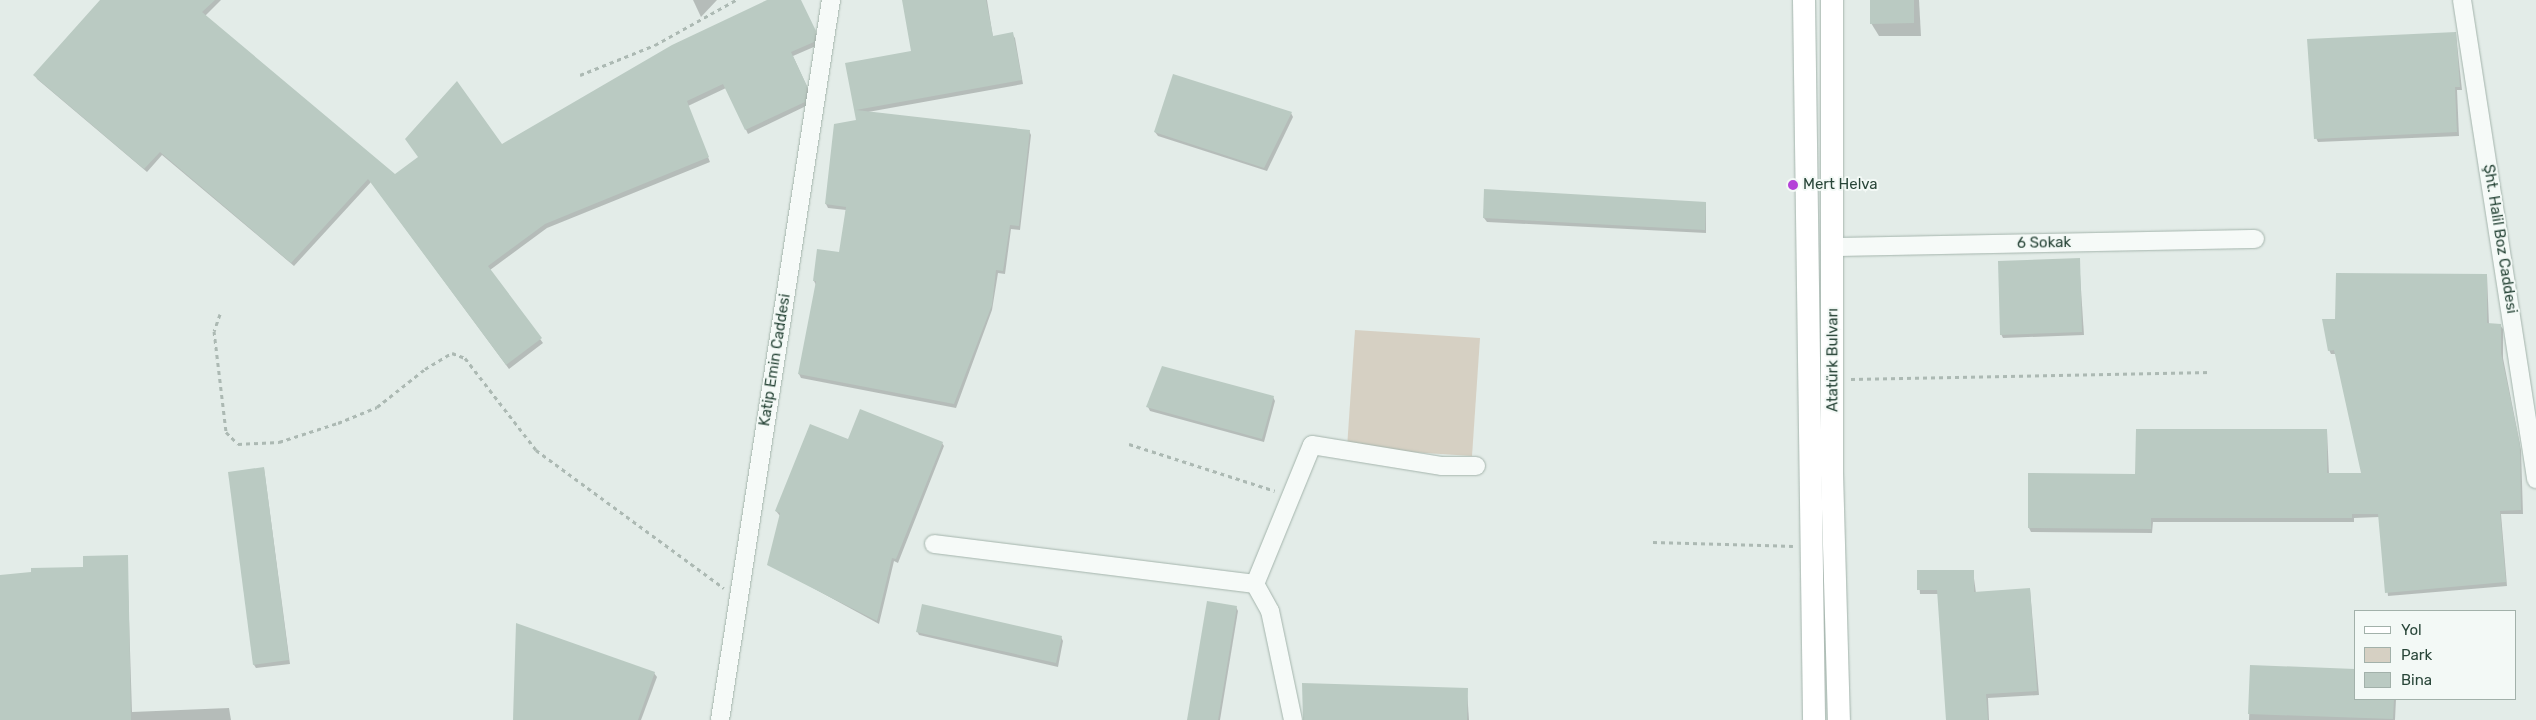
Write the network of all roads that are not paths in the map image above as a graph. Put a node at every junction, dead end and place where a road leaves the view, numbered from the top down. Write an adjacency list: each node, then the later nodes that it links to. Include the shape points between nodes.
1 (831, 0): 11 (street, Katip Emin Caddesi)
2 (1804, 0): 13 (main road, Atatürk Bulvarı)
3 (1832, 0): 6 (main road, Atatürk Bulvarı)
4 (2462, 0): 8 (street, Şht. Halil Boz Caddesi)
5 (2255, 239): 6 (street, 6 Sokak)
6 (1834, 247): 14 (main road, Atatürk Bulvarı)
7 (1476, 466): 10 (street, via 1442,466 1312,446)
8 (2536, 479)
9 (934, 544): 10 (street)
10 (1256, 584): 12 (street, via 1270,611)
11 (720, 720)
12 (1293, 720)
13 (1814, 720)
14 (1839, 720)

